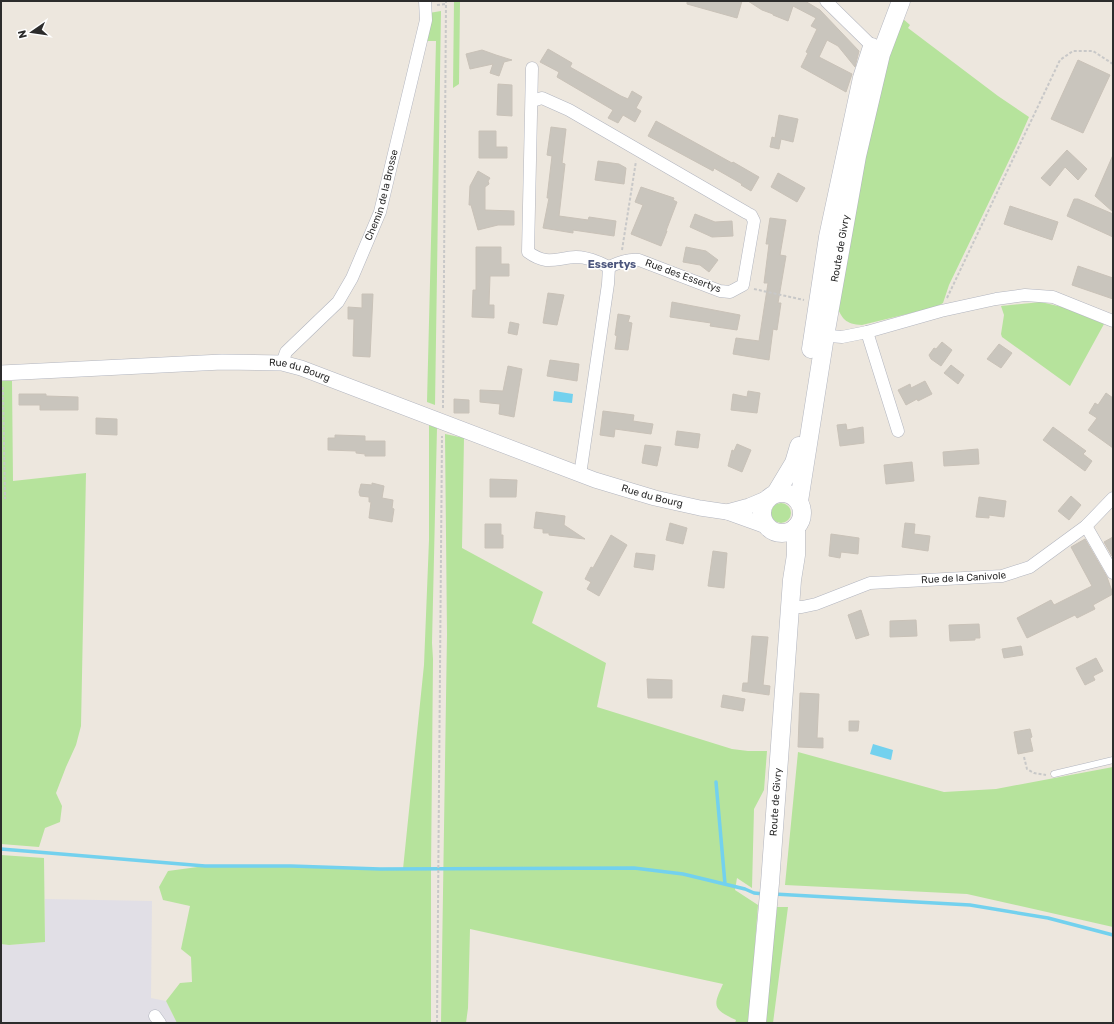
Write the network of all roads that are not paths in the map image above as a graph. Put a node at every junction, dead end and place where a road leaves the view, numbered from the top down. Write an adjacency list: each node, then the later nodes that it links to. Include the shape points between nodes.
1 (425, 1): 13 (street, Chemin de la Brosse, via 426,20 380,212 352,278 338,302 286,352)
2 (826, 1): 5 (street)
3 (889, 1): 5 (main road, Route de Givry)
4 (901, 1): 5 (main road, Route de Givry)
5 (877, 50): 8 (main road, Route de Givry, via 862,78)
6 (532, 68): 7 (street, Rue des Essertys)
7 (532, 101): 9 (street, Rue des Essertys, via 528,252 542,260 577,257); 9 (street, Rue des Essertys, via 542,98 569,110 751,215 754,221 743,285 730,292 720,291 639,260 630,259)
8 (848, 147): 12 (main road, Route de Givry); 12 (main road, Route de Givry, via 828,237 817,303)
9 (615, 265): 16 (street, via 608,284)
10 (1113, 321): 11 (street, via 1053,297 1025,295 941,311)
11 (867, 332): 12 (street, via 842,337); 15 (street)
12 (819, 336): 17 (main road, Route de Givry, via 799,448 794,463); 19 (main road, Route de Givry)
13 (282, 363): 14 (street, Rue du Bourg, via 222,362); 16 (street, Rue du Bourg, via 301,368)
14 (2, 373)
15 (898, 431)
16 (580, 475): 20 (street, Rue du Bourg, via 655,498)
17 (772, 495): 19 (main road, via 785,492); 20 (street, Rue du Bourg, via 749,506); 23 (main road, via 762,507 762,517)
18 (1113, 498): 21 (street, Rue de la Canivole)
19 (799, 501): 22 (main road, via 802,509 801,519)
20 (727, 512): 23 (street, Rue du Bourg)
21 (1086, 526): 24 (street); 26 (street, Rue de la Canivole, via 1030,567 1002,576 870,583 816,604)
22 (796, 527): 23 (main road, via 784,533); 25 (main road, Route de Givry, via 796,555)
23 (771, 529): 25 (main road, Route de Givry, via 782,541)
24 (1113, 573)
25 (792, 580): 26 (main road, Route de Givry)
26 (791, 607): 29 (main road, Route de Givry)
27 (1113, 760): 28 (lane)
28 (1054, 774)
29 (757, 1023)

